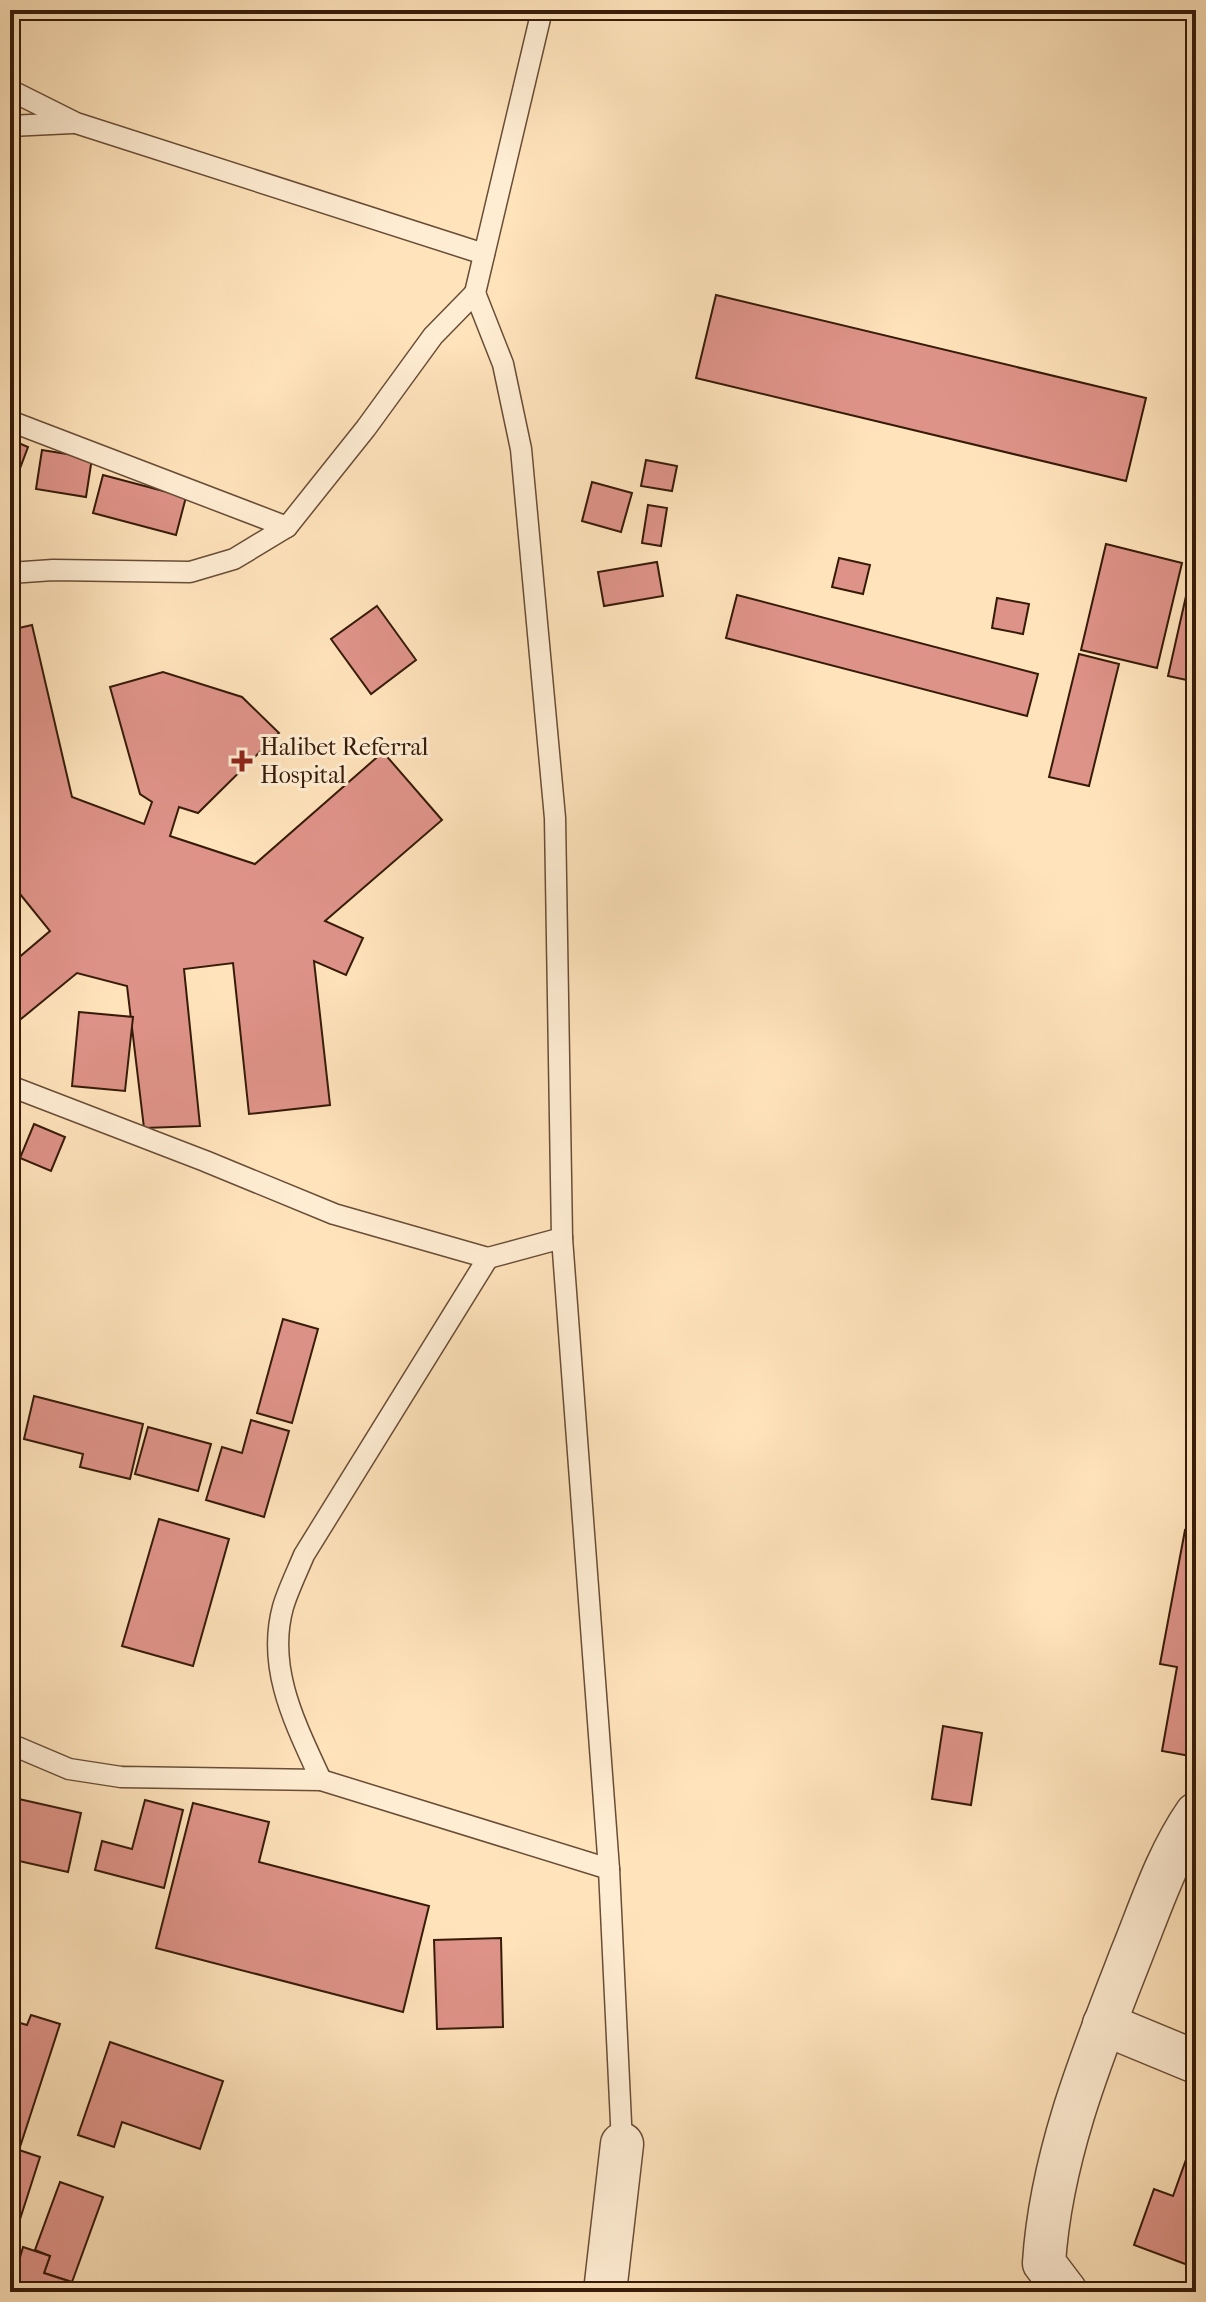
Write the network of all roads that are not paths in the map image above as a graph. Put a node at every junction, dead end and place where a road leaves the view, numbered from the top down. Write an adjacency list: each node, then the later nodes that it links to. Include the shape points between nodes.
1 (542, 10): 5 (lane)
2 (10, 90): 3 (lane)
3 (76, 123): 4 (lane); 5 (lane)
4 (10, 126)
5 (484, 254): 6 (lane)
6 (475, 293): 8 (lane, via 433,336); 11 (lane, via 503,364 523,464 555,818)
7 (10, 421): 8 (lane)
8 (287, 527): 9 (lane, via 234,559 190,572)
9 (10, 573)
10 (10, 1086): 12 (lane, via 334,1214)
11 (562, 1238): 12 (lane); 16 (lane)
12 (488, 1258): 14 (lane, via 304,1555 283,1608 277,1658 286,1704)
13 (10, 1744): 14 (lane, via 69,1769 121,1777)
14 (321, 1780): 16 (lane)
15 (1196, 1814): 17 (street, via 1180,1836)
16 (609, 1869): 19 (lane)
17 (1104, 2024): 18 (street); 21 (street, via 1082,2079 1047,2217 1044,2263)
18 (1196, 2062)
19 (622, 2144): 20 (street)
20 (605, 2292)
21 (1066, 2292)

